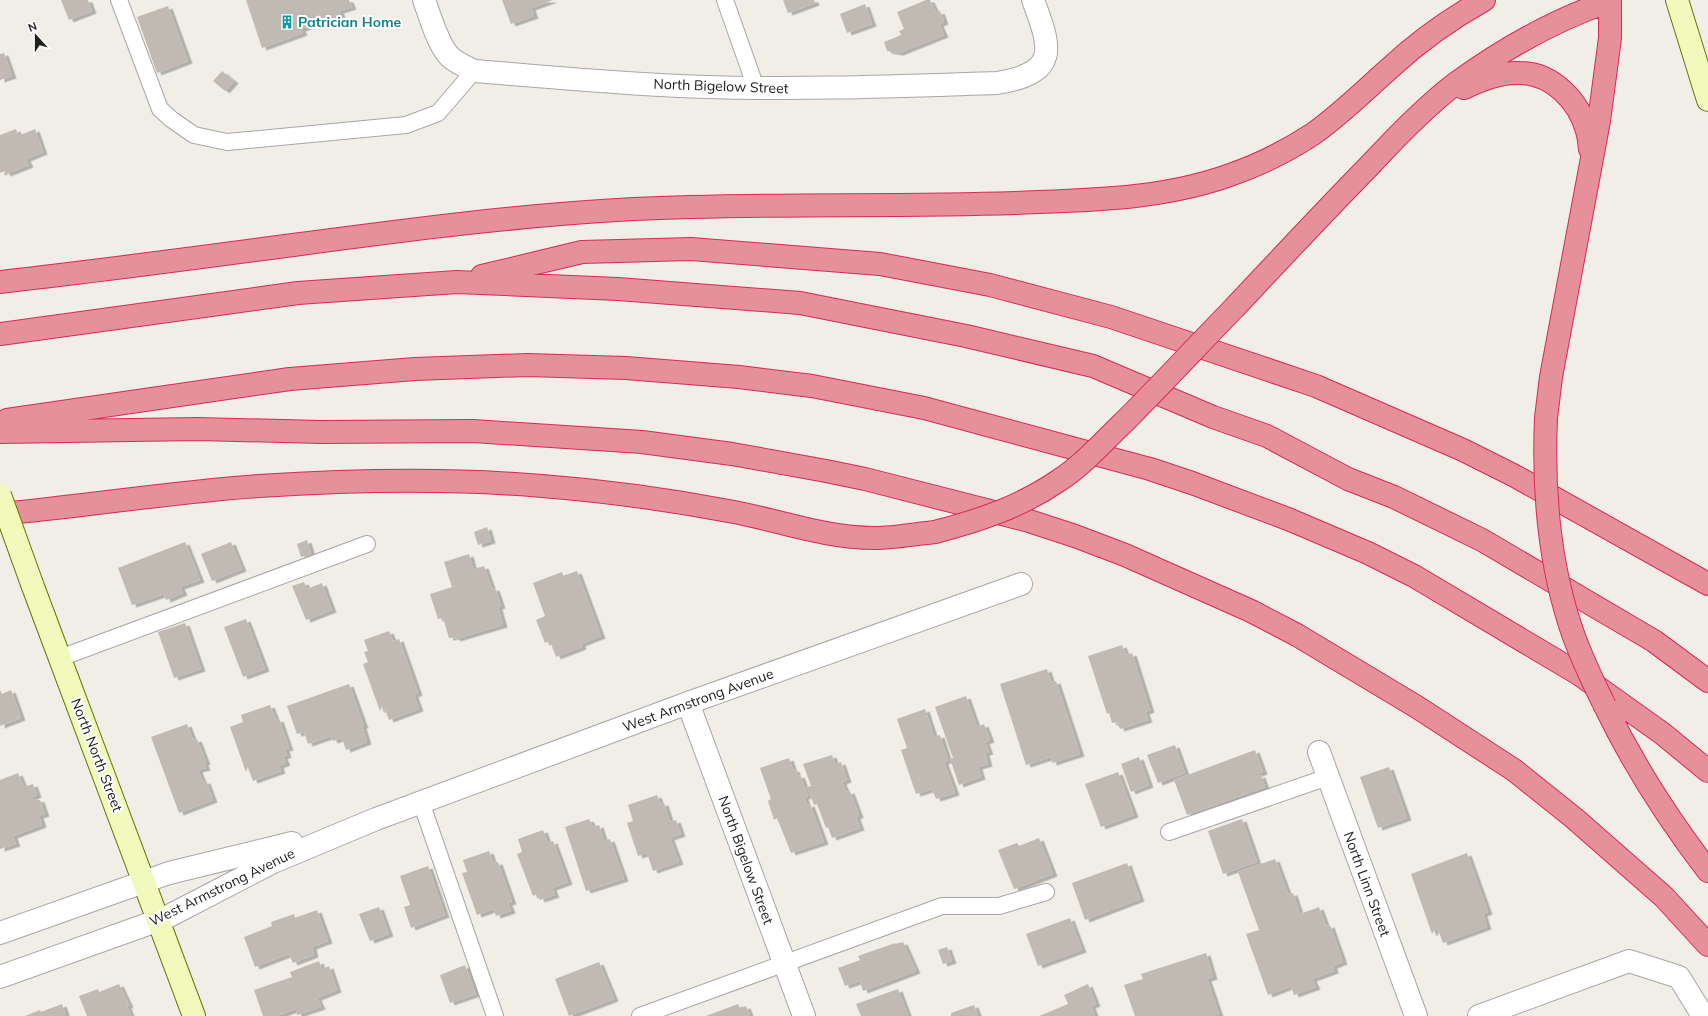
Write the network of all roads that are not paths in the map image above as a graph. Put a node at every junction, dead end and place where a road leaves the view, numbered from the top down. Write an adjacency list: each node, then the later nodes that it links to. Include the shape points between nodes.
1 (119, 0): 8 (lane, via 160,109 194,135 227,142 406,125 438,113)
2 (424, 0): 8 (street, North Bigelow Street, via 440,42 449,56)
3 (725, 0): 9 (lane)
4 (1033, 0): 9 (street, North Bigelow Street, via 1048,52 1044,61 1034,71 1012,80 997,83)
5 (1484, 0): 13 (highway, via 1435,30 1338,114 1291,148 1226,177 1168,192 1087,200 886,206 659,208 542,215)
6 (1610, 0): 10 (highway, via 1538,31 1476,70); 12 (highway, via 1610,38 1599,121)
7 (1678, 0): 11 (street)
8 (474, 71): 9 (street, North Bigelow Street, via 606,82)
9 (756, 88)
10 (1436, 100): 12 (highway, via 1483,79 1520,73 1542,76 1558,86 1575,106 1587,131); 19 (highway, bridge, via 1350,184 1104,442 1060,481 1022,502 981,519 935,532 875,538 856,537 811,531 737,512 676,502 623,494 495,482 258,486)
11 (1708, 100)
12 (1591, 159): 32 (highway, bridge, via 1551,377 1546,418 1545,446 1555,558 1570,626 1604,706)
13 (0, 282)
14 (457, 282): 15 (highway, via 298,293); 22 (highway, via 582,252 691,249 880,264 990,285 1111,317 1316,386 1509,472); 24 (highway, via 618,289 800,303 966,336 1093,366 1267,436 1348,479 1394,497 1482,540 1654,641)
15 (0, 334)
16 (0, 422): 27 (highway, via 290,379 415,368 527,365 626,368 724,376 812,386 924,408 1178,478 1288,519 1368,553 1414,576 1579,674 1663,734)
17 (0, 432): 37 (highway, via 198,429 321,432 473,431 642,442 732,454 826,471 1030,521 1125,555 1251,611 1297,635 1417,707 1514,770 1574,818 1664,897)
18 (0, 495): 23 (street, North North Street, bridge)
19 (0, 514)
20 (367, 544): 23 (lane)
21 (1021, 584): 25 (street, West Armstrong Avenue)
22 (1708, 584)
23 (60, 658): 33 (street, North North Street)
24 (1708, 681)
25 (688, 703): 29 (street, West Armstrong Avenue); 38 (street, North Bigelow Street)
26 (1319, 752): 28 (street, North Linn Street)
27 (1708, 771)
28 (1328, 778): 31 (lane); 44 (street, North Linn Street)
29 (421, 802): 30 (street, West Armstrong Avenue); 41 (lane)
30 (376, 818): 33 (street, West Armstrong Avenue, via 310,838 185,868); 35 (street, West Armstrong Avenue, via 273,862)
31 (1169, 832)
32 (1706, 861)
33 (145, 881): 35 (street, North North Street); 36 (street, West Armstrong Avenue)
34 (1046, 892): 38 (lane, via 999,906 942,906)
35 (159, 920): 39 (street, West Armstrong Avenue); 40 (street, North North Street)
36 (0, 933)
37 (1708, 945)
38 (785, 964): 42 (lane); 43 (street, North Bigelow Street)
39 (0, 977)
40 (194, 1016)
41 (496, 1016)
42 (640, 1016)
43 (804, 1016)
44 (1416, 1016)
45 (1479, 1016): 46 (street, via 1629,961 1679,977)
46 (1703, 1016)

